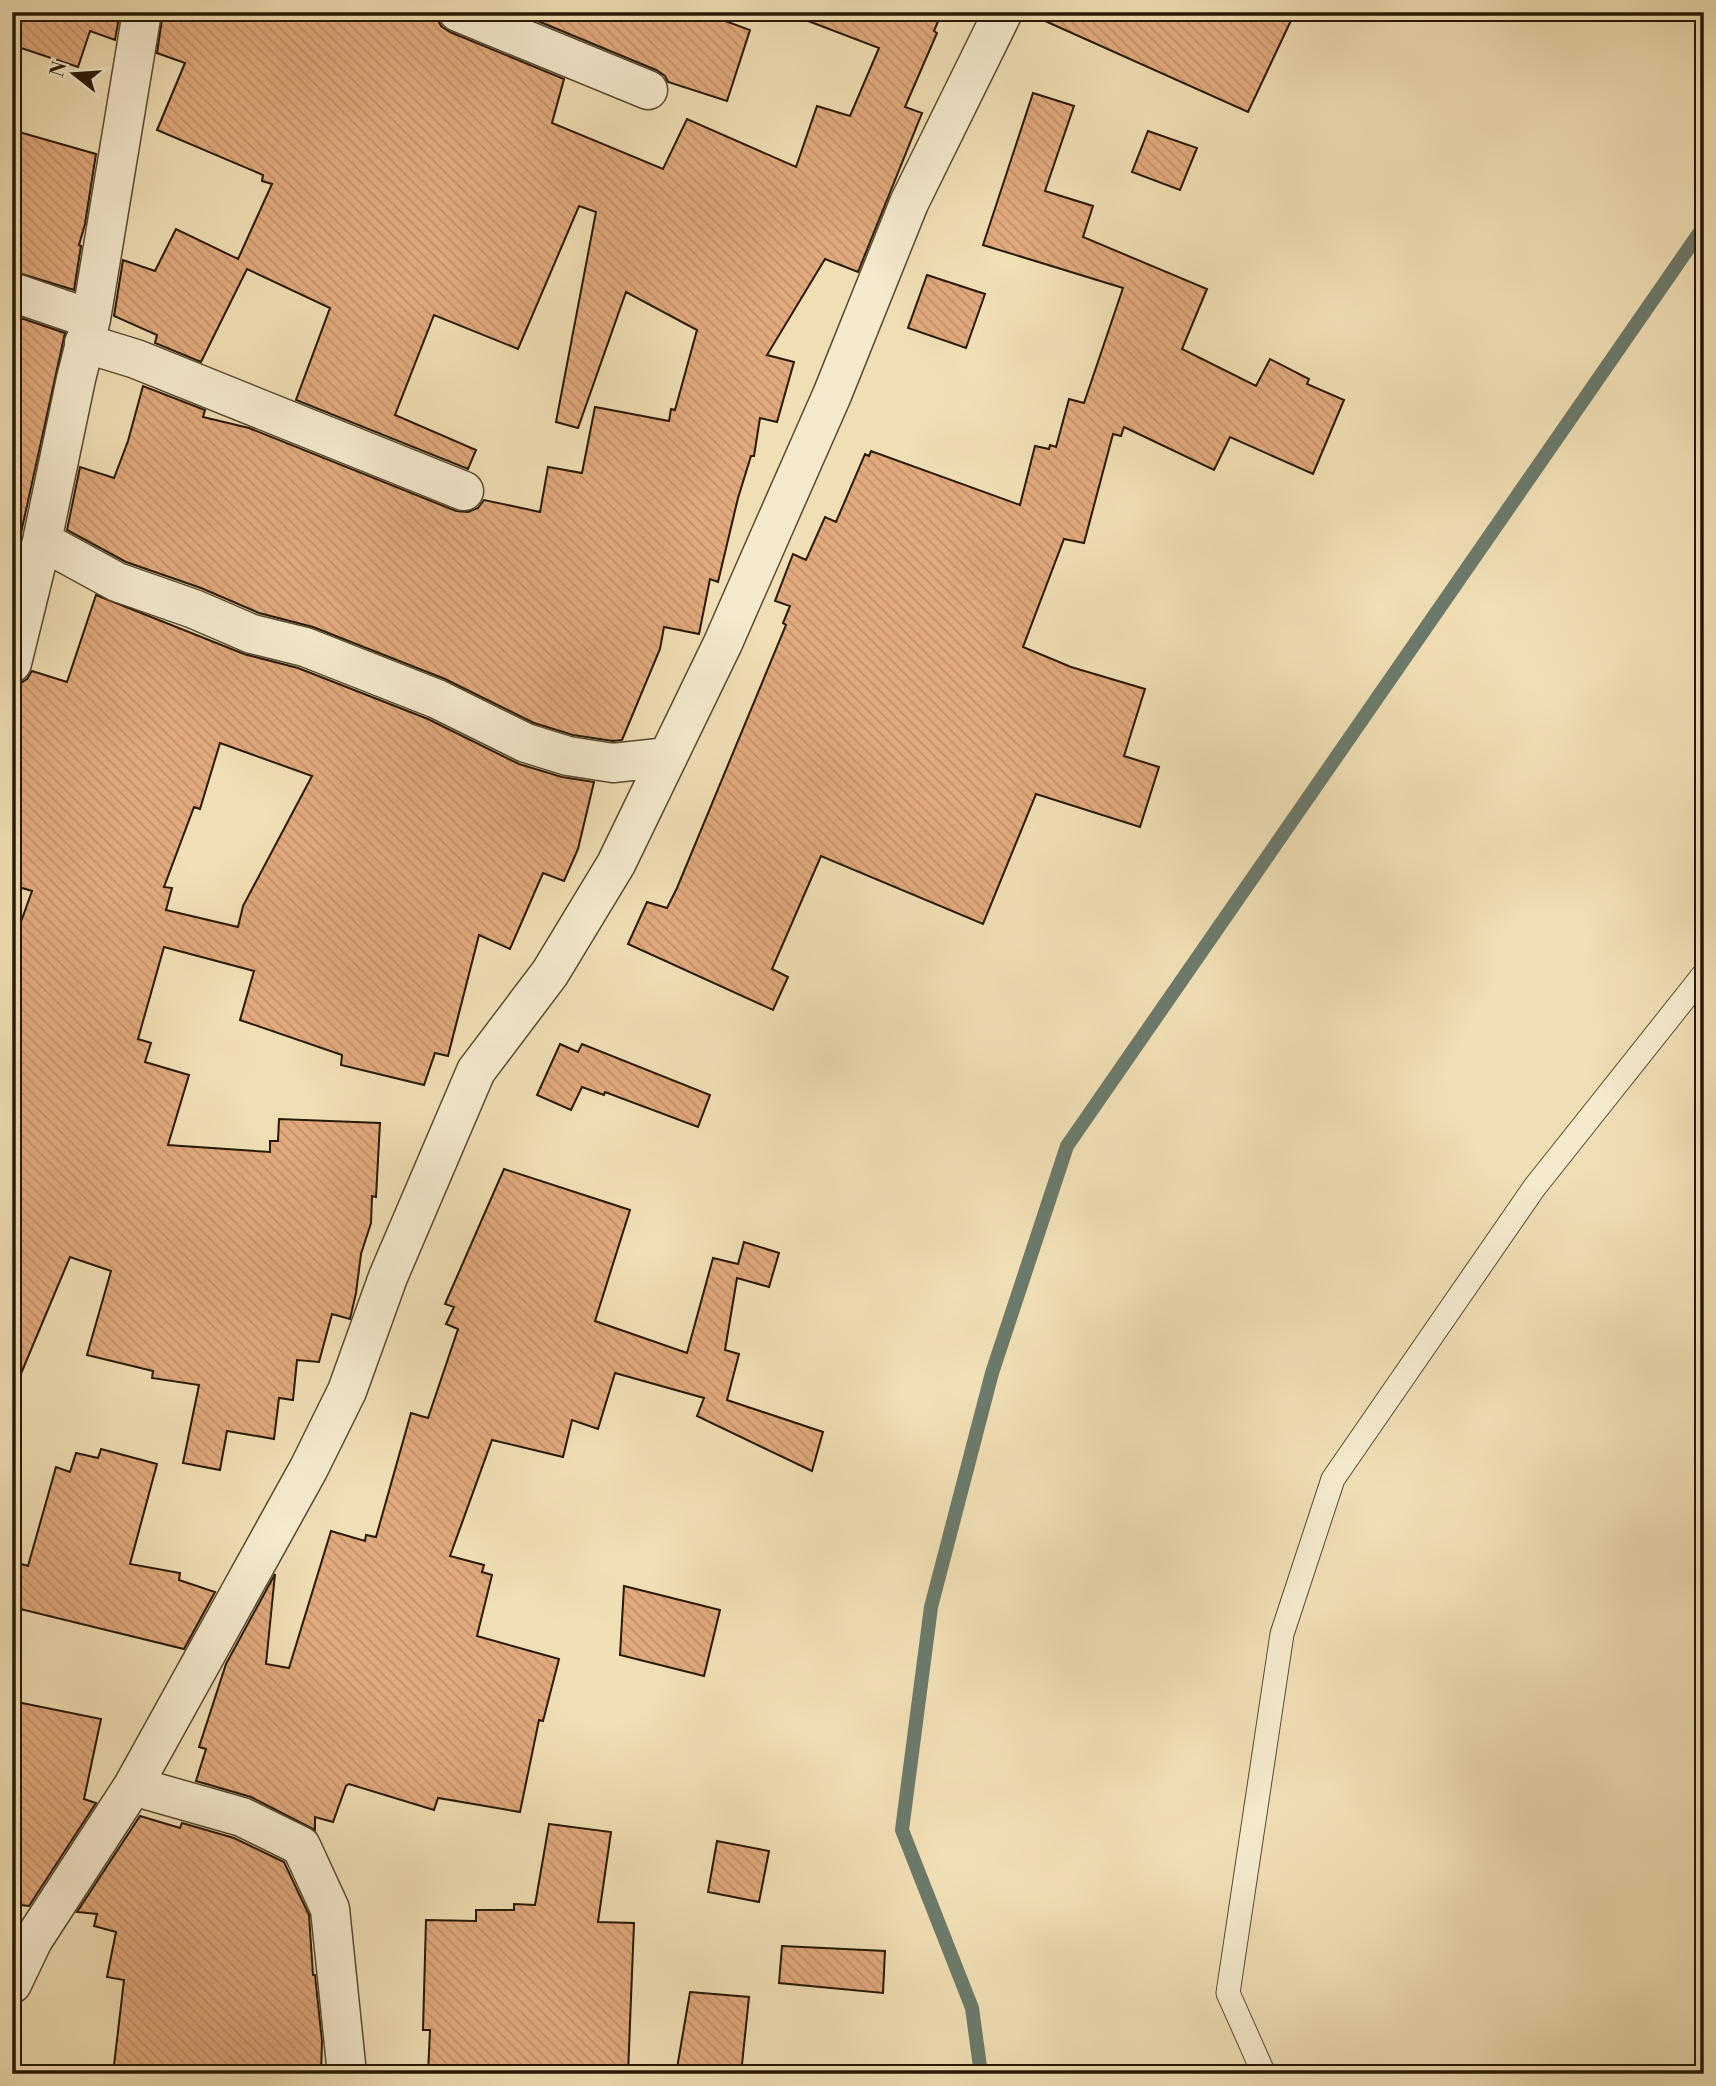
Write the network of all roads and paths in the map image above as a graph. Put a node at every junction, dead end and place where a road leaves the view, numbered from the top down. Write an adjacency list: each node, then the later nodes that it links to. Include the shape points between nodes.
1 (142, 12): 6 (street)
2 (458, 12): 4 (street)
3 (1003, 12): 10 (street, via 909,203 827,407)
4 (648, 90)
5 (12, 292): 6 (street)
6 (88, 331): 7 (street, via 136,359); 8 (street)
7 (464, 491)
8 (42, 541): 9 (street); 10 (street, via 117,582 252,634 305,647 437,699 526,743 613,763)
9 (12, 663)
10 (668, 757): 12 (street, via 616,864 550,973 476,1071 388,1277 347,1391)
11 (1704, 974): 15 (lane, via 1534,1188 1333,1479 1282,1634 1228,1993)
12 (133, 1786): 13 (street, via 33,1940); 14 (street, via 242,1817 301,1846 330,1909)
13 (12, 1984)
14 (347, 2074)
15 (1264, 2074)

